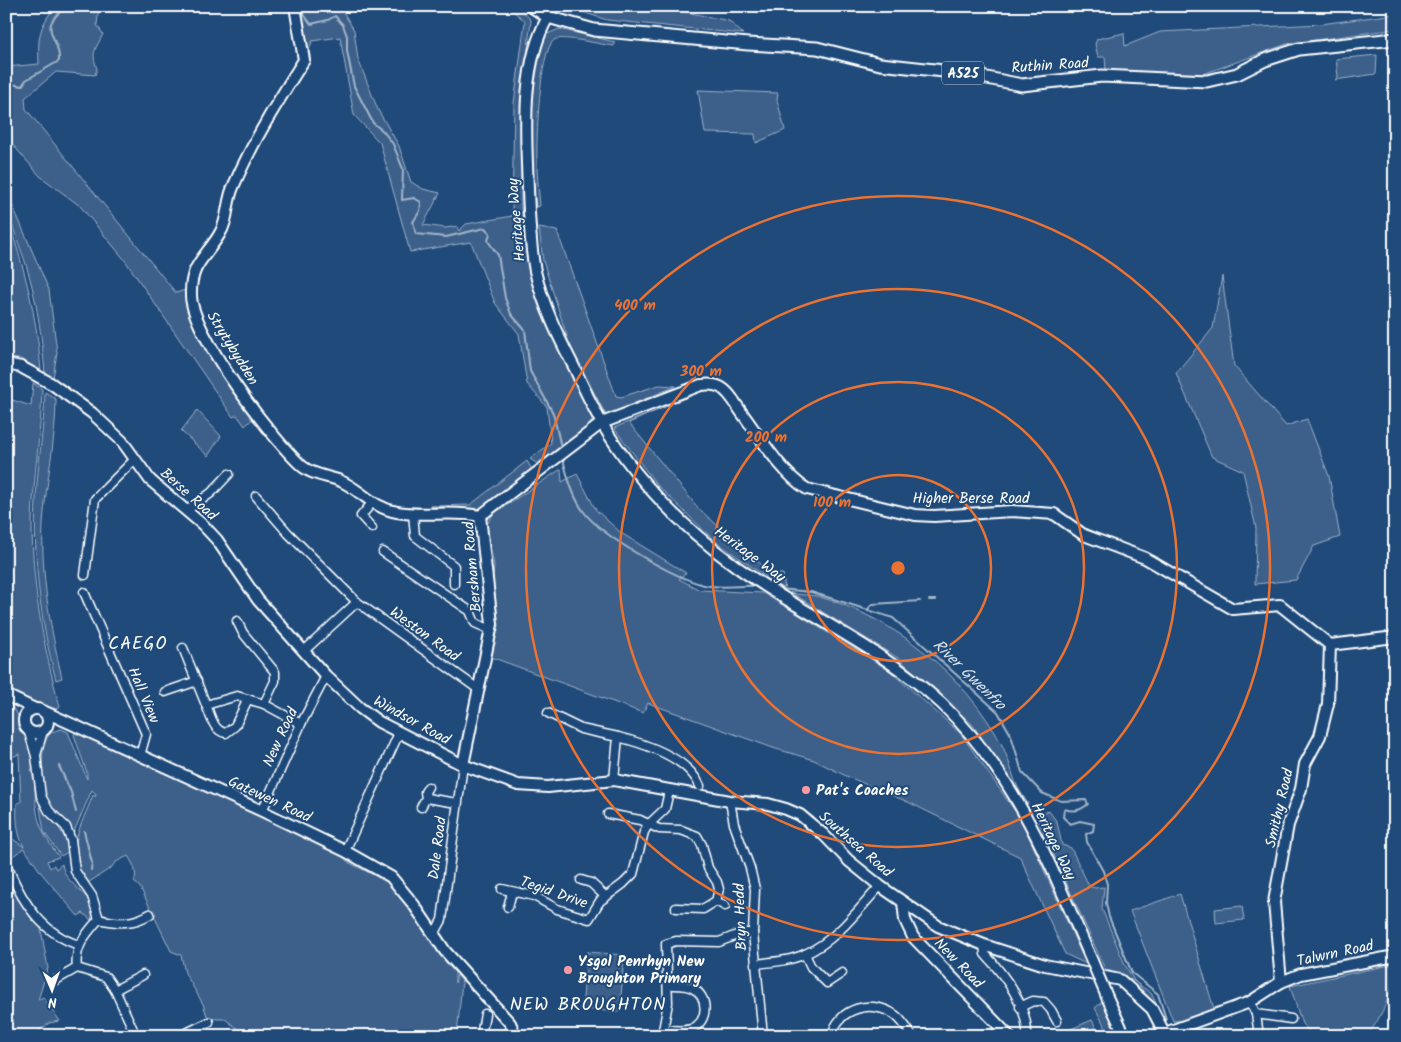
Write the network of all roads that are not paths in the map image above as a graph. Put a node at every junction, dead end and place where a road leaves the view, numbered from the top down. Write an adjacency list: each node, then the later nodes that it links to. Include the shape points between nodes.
1 (295, 6): 10 (street, Strytybydden, via 304,60 256,138 232,188 228,212 219,235 204,253 193,275 191,296 196,320 229,374 291,454 304,468 348,485)
2 (531, 6): 3 (main road, Ruthin Road / A525)
3 (548, 17): 4 (main road, Ruthin Road / A525, via 612,32 817,48 880,64 962,73 1022,85 1102,76 1208,81 1237,74 1265,60 1299,49); 6 (street, Heritage Way, via 538,35 525,112 528,200 535,271 552,326)
4 (1395, 39)
5 (6, 364): 7 (street, Berse Road, via 34,373 92,413 122,441)
6 (602, 423): 13 (street, Bersham Road); 23 (street, Higher Berse Road, via 710,384 722,388 731,397 770,451 799,485 807,489 915,515 1012,511 1054,514 1084,535 1145,558 1233,609 1280,605); 103 (street, Heritage Way, bridge, via 637,473 674,514 737,567 879,654 942,704 992,760 1038,839)
7 (134, 460): 11 (street, Berse Road, via 150,480); 16 (street, via 94,499)
8 (229, 474): 11 (street, via 211,493)
9 (256, 496): 19 (street, Weston Road)
10 (372, 503): 12 (street, Strytybydden, via 396,512); 14 (street, via 362,516)
11 (186, 511): 25 (street, Berse Road, via 217,540 258,600)
12 (413, 513): 13 (street, Strytybydden, via 462,512); 17 (street, via 415,536 454,566)
13 (480, 516): 21 (street, Bersham Road)
14 (372, 528)
15 (383, 552): 21 (street, via 470,611 475,624)
16 (85, 575)
17 (454, 584)
18 (84, 592): 44 (street, Hall View, via 146,734)
19 (357, 602): 25 (street); 28 (street, Weston Road)
20 (237, 621): 32 (street, via 275,672 275,681)
21 (491, 630): 28 (street, Bersham Road)
22 (1395, 637): 23 (street)
23 (1330, 645): 82 (street, Smithy Road, via 1328,704 1320,736 1304,764 1301,789 1288,825 1274,902)
24 (183, 648): 27 (street)
25 (304, 651): 26 (street, Berse Road)
26 (326, 676): 38 (street, New Road); 41 (street, Windsor Road, via 360,708)
27 (197, 682): 29 (street); 33 (street)
28 (478, 689): 45 (street, Bersham Road)
29 (165, 692)
30 (7, 695): 34 (street, Gatewen Road); 36 (street, Gatewen Road)
31 (248, 699): 32 (street); 33 (street, via 237,696); 33 (street, via 235,726 226,733 215,728)
32 (264, 704): 38 (street)
33 (206, 705)
34 (38, 709): 36 (street, via 28,712); 37 (street, Gatewen Road); 39 (street, via 48,718)
35 (548, 712): 42 (street, via 581,729)
36 (25, 717): 40 (street, Gatewen Road)
37 (72, 723): 39 (street, via 56,722); 44 (street, Gatewen Road)
38 (301, 724): 54 (street, New Road)
39 (44, 729): 40 (street, via 35,733); 43 (street)
40 (28, 730): 43 (street)
41 (399, 733): 45 (street, Windsor Road); 57 (street)
42 (618, 736): 46 (street); 47 (street, via 656,750 688,767)
43 (36, 756): 70 (street, via 41,796 49,811 66,827 75,871 92,896)
44 (140, 756): 54 (street, Gatewen Road)
45 (463, 765): 46 (street, Southsea Road, via 530,787); 52 (street, Dale Road)
46 (614, 780): 49 (street, Southsea Road)
47 (700, 786)
48 (428, 787): 50 (street)
49 (669, 791): 51 (street, Southsea Road); 56 (street, Tegid Drive, via 665,809)
50 (426, 798): 52 (street); 53 (street)
51 (730, 801): 60 (street, Southsea Road, via 768,804 800,815); 72 (street, Bryn Hedd, via 734,824 753,879)
52 (457, 803): 71 (street, Dale Road, via 442,920)
53 (421, 807)
54 (262, 811): 57 (street, Gatewen Road)
55 (608, 814): 56 (street)
56 (648, 824): 63 (street, Tegid Drive, via 633,874); 64 (street, via 697,836 708,868 717,882)
57 (345, 851): 71 (street, Gatewen Road, via 390,878 414,904)
58 (9, 870): 73 (street, via 35,917 52,933)
59 (581, 880): 63 (street, via 591,883)
60 (880, 886): 65 (street, Southsea Road); 75 (street, via 834,936)
61 (502, 888): 62 (street, Tegid Drive)
62 (512, 892): 63 (street, Tegid Drive, via 534,896 557,909 589,919 600,901); 67 (street)
63 (606, 898)
64 (716, 901): 66 (street); 68 (street, via 703,909)
65 (903, 902): 74 (street, Southsea Road, via 938,926); 101 (street, New Road, via 905,920 913,937)
66 (726, 906)
67 (508, 907)
68 (676, 908)
69 (150, 914): 70 (street, via 138,922 113,923)
70 (99, 919): 73 (street)
71 (432, 932): 97 (street, Gatewen Road, via 510,1023)
72 (753, 933): 77 (street, Bryn Hedd); 83 (street, via 742,933 719,942 676,941 666,944)
73 (79, 945): 78 (street)
74 (984, 945): 86 (street, via 984,954 1006,978); 93 (street, Southsea Road, via 1045,965 1120,980 1152,1009)
75 (805, 954): 77 (street); 79 (street, via 817,974 827,983)
76 (1395, 956): 82 (street, Talwrn Road, via 1328,968)
77 (756, 964): 98 (street, Bryn Hedd)
78 (77, 968): 81 (street); 84 (street, via 106,977)
79 (842, 974)
80 (142, 975): 84 (street)
81 (56, 980)
82 (1281, 982): 85 (street, Talwrn Road)
83 (668, 984): 92 (street); 92 (street, via 692,987 702,998 705,1010 702,1020 692,1028)
84 (116, 990): 94 (street)
85 (1250, 1002): 88 (street); 93 (street, Talwrn Road)
86 (1020, 1007): 90 (street, via 1034,1001 1044,1002); 102 (street)
87 (485, 1014): 96 (street)
88 (1256, 1014): 89 (street); 104 (street)
89 (1291, 1019)
90 (1057, 1021)
91 (209, 1022): 95 (street)
92 (663, 1032)
93 (1165, 1034)
94 (136, 1036)
95 (180, 1036)
96 (481, 1036)
97 (516, 1036)
98 (763, 1036)
99 (832, 1036): 100 (street, via 848,1012 873,1007 893,1014)
100 (912, 1036)
101 (1009, 1036)
102 (1027, 1036)
103 (1125, 1036)
104 (1259, 1036)

